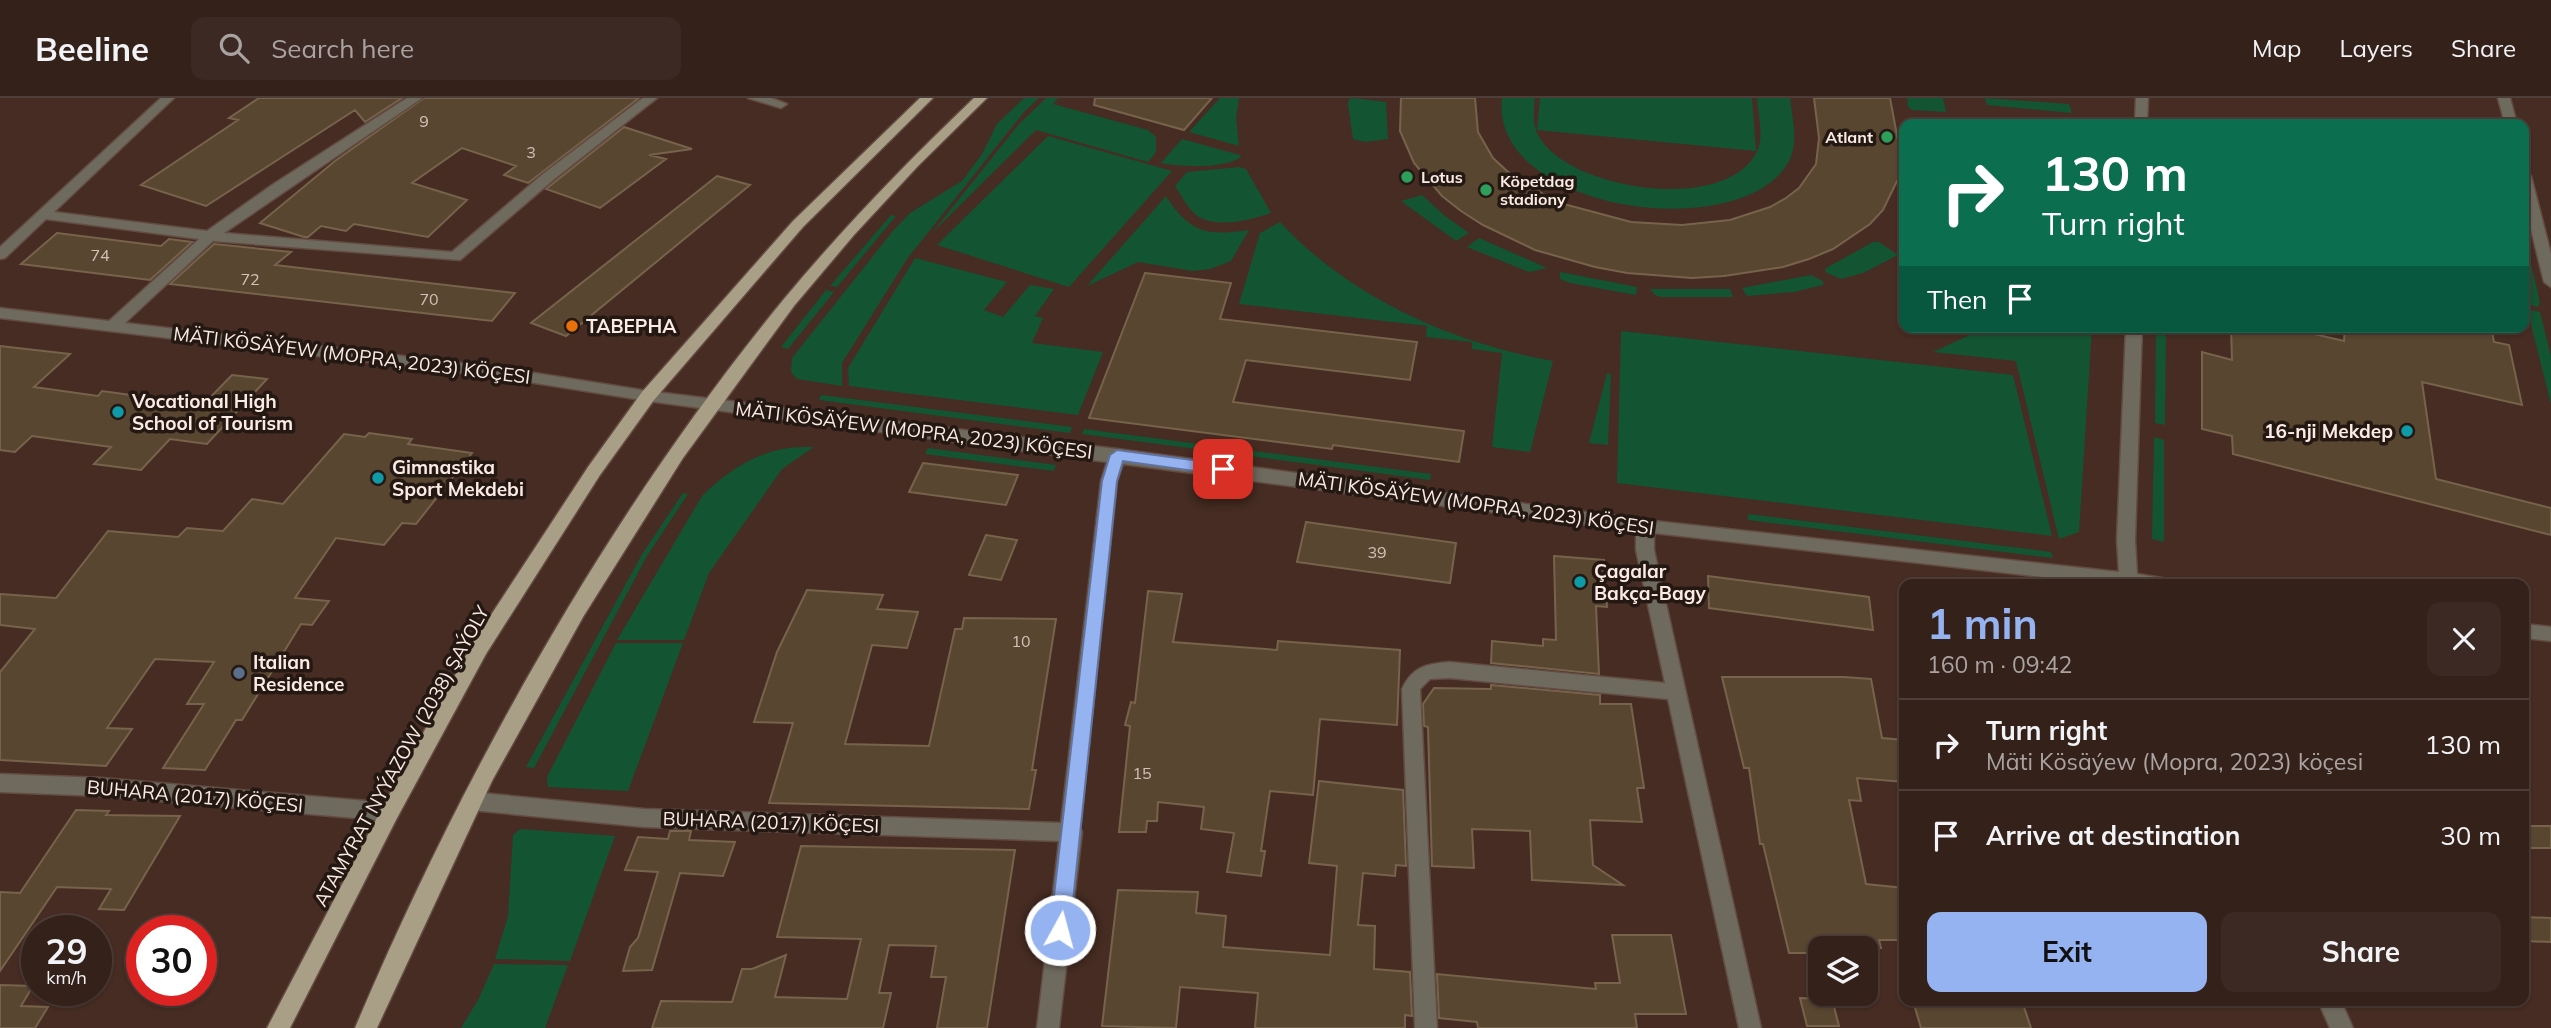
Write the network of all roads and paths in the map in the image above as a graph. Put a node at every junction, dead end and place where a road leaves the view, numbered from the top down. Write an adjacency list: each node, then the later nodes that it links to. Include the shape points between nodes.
1 (168, 98): 13 (street)
2 (416, 98): 14 (street)
3 (651, 98): 14 (street, via 548,177 455,257)
4 (754, 98): 9 (street)
5 (927, 98): 20 (main road, ATAMYRAT NYÝAZOW (2038) ŞAÝOLY, via 798,224)
6 (981, 98): 21 (main road, via 848,232)
7 (2142, 98): 10 (street)
8 (2504, 98): 11 (street)
9 (781, 104)
10 (2141, 119)
11 (2510, 119)
12 (2529, 196): 16 (street)
13 (44, 215): 14 (street); 15 (street)
14 (210, 236): 18 (street)
15 (0, 255)
16 (2551, 282)
17 (0, 313): 18 (street, MÄTI KÖSÄÝEW (MOPRA, 2023) KÖÇESI)
18 (113, 326): 20 (street, MÄTI KÖSÄÝEW (MOPRA, 2023) KÖÇESI, via 503,373)
19 (2134, 333): 25 (street)
20 (648, 396): 21 (street, MÄTI KÖSÄÝEW (MOPRA, 2023) KÖÇESI); 31 (main road, ATAMYRAT NYÝAZOW (2038) ŞAÝOLY, via 479,649)
21 (714, 404): 22 (street, MÄTI KÖSÄÝEW (MOPRA, 2023) KÖÇESI); 30 (main road, via 631,522)
22 (1117, 455): 23 (street, MÄTI KÖSÄÝEW (MOPRA, 2023) KÖÇESI); 32 (street, via 1110,481)
23 (1645, 526): 24 (street, MÄTI KÖSÄÝEW (MOPRA, 2023) KÖÇESI); 28 (street, via 1645,550)
24 (2102, 579)
25 (2128, 579)
26 (2529, 632): 27 (street)
27 (2551, 634)
28 (1677, 692): 37 (street, via 1449,670 1422,673 1415,679 1411,689); 38 (street)
29 (0, 783): 31 (street, BUHARA (2017) KÖÇESI)
30 (471, 801): 32 (street, BUHARA (2017) KÖÇESI, via 644,818); 35 (main road)
31 (390, 812): 34 (main road, ATAMYRAT NYÝAZOW (2038) ŞAÝOLY)
32 (1072, 832): 36 (street)
33 (2331, 1006): 39 (street)
34 (278, 1028)
35 (366, 1028)
36 (1048, 1028)
37 (1426, 1028)
38 (1750, 1028)
39 (2342, 1028)

